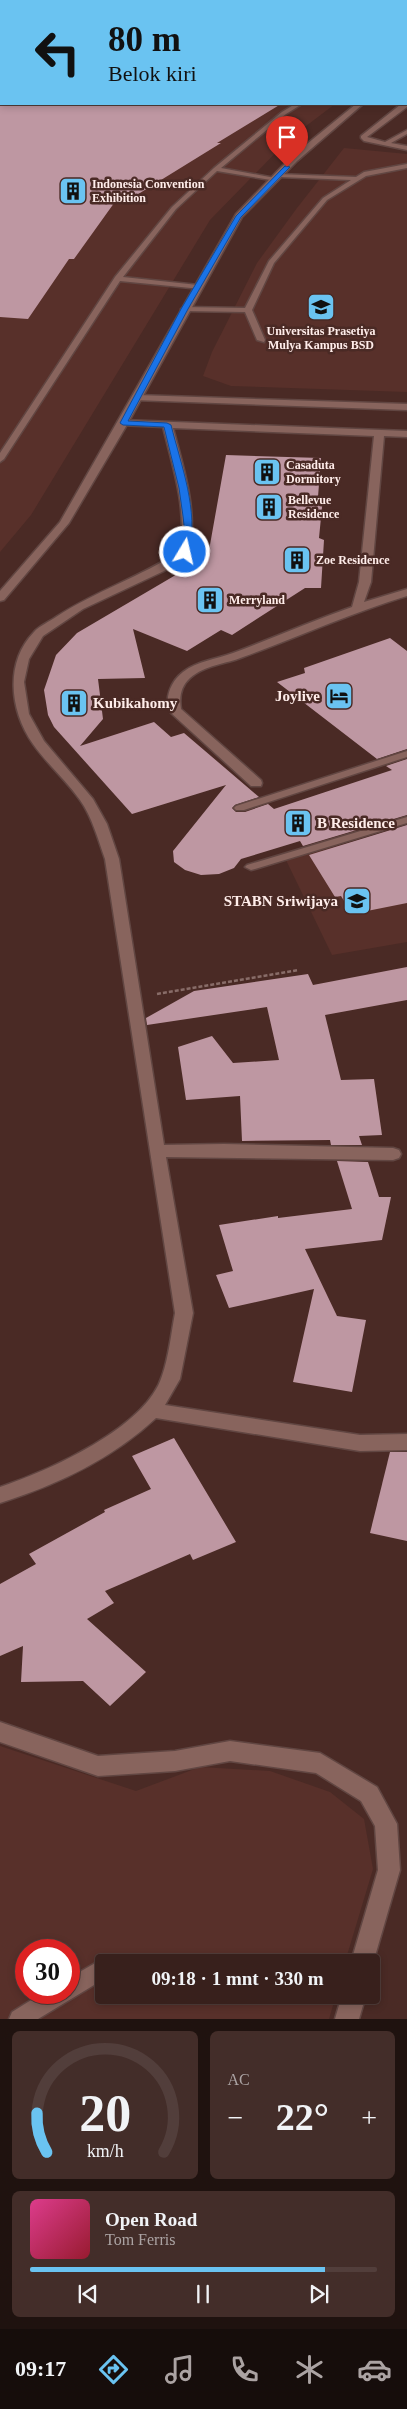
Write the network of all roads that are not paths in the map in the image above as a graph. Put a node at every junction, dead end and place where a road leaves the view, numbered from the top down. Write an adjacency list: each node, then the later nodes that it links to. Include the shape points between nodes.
1 (297, 105): 8 (lane)
2 (359, 105): 9 (street)
3 (407, 105): 5 (lane, via 363,137)
4 (407, 132): 5 (lane)
5 (385, 144): 6 (lane)
6 (407, 148)
7 (407, 166): 10 (lane)
8 (216, 169): 9 (lane); 11 (lane, via 174,208)
9 (277, 178): 10 (lane); 12 (street, via 239,216)
10 (354, 178): 14 (lane, via 325,198 271,262)
11 (118, 279): 12 (lane); 22 (lane)
12 (198, 287): 13 (street)
13 (185, 309): 14 (lane); 16 (street)
14 (248, 310): 15 (lane)
15 (261, 340)
16 (136, 398): 17 (street); 18 (street)
17 (407, 406)
18 (123, 423): 19 (street); 24 (street, via 64,522)
19 (167, 425): 20 (street); 31 (street, via 187,516 189,534 185,552 160,569 79,607 38,634 23,659 18,682 23,714 38,742 86,800 100,824 112,859)
20 (379, 432): 21 (street); 25 (street, via 365,582)
21 (407, 434)
22 (0, 459)
23 (407, 592): 25 (street)
24 (0, 598)
25 (357, 606): 27 (street, via 237,656 192,671 178,683 172,699 175,710)
26 (407, 754): 28 (lane)
27 (256, 783)
28 (240, 808)
29 (407, 820): 30 (lane)
30 (251, 868)
31 (157, 1151): 32 (street); 33 (street, via 184,1313 171,1379)
32 (393, 1154)
33 (152, 1410): 34 (street, via 360,1443); 35 (street, via 127,1433 96,1453 28,1486)
34 (407, 1442)
35 (0, 1495)
36 (0, 1732): 37 (street, via 98,1766 175,1761 230,1751 320,1763 369,1794 386,1824 389,1870)
37 (365, 1954)
38 (95, 1973): 39 (lane)
39 (80, 1982)
40 (44, 2004): 42 (lane)
41 (352, 2004): 43 (street)
42 (19, 2019)
43 (348, 2019)

